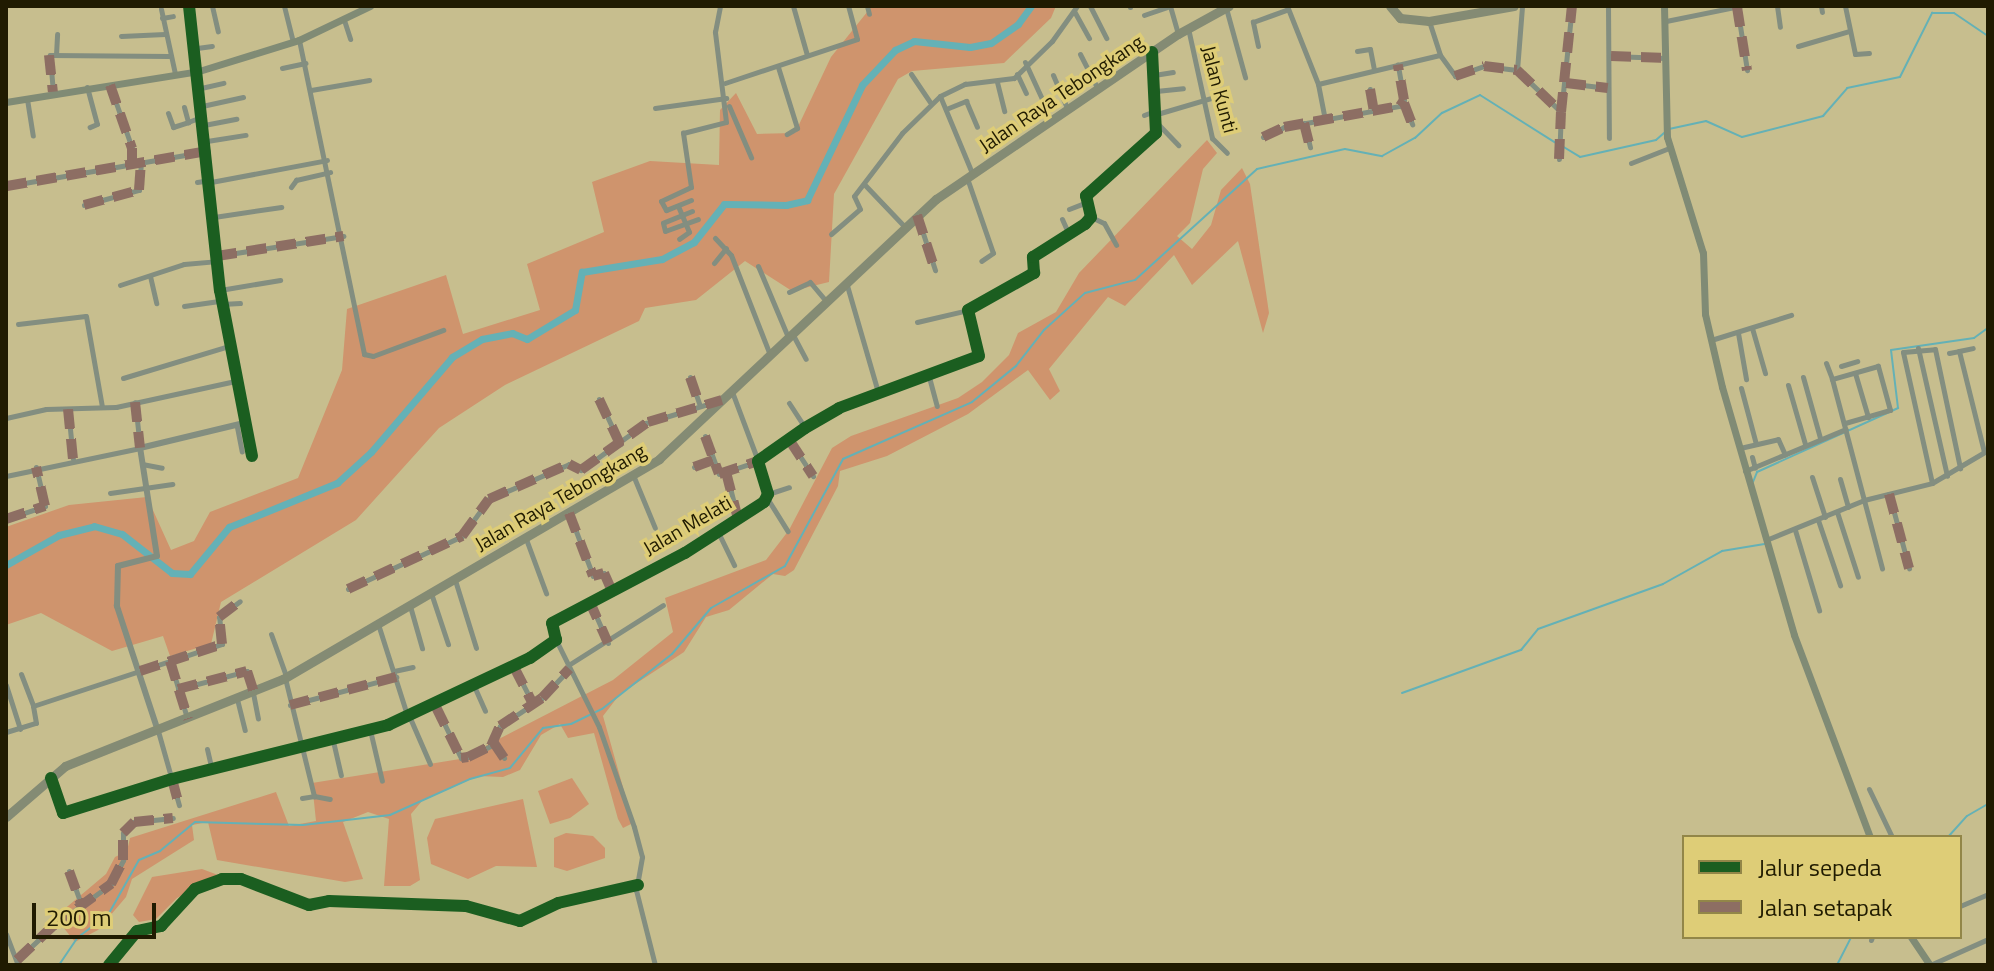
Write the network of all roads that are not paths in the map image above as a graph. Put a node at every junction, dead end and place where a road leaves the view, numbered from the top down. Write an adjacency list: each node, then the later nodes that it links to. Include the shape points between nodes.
1 (189, 6): 47 (street)
2 (212, 6): 34 (street)
3 (284, 6): 43 (street)
4 (370, 6): 29 (main road)
5 (720, 6): 77 (street, via 715,32)
6 (793, 6): 53 (street)
7 (848, 6): 53 (street, via 857,39)
8 (867, 6): 25 (street)
9 (1090, 6): 41 (street)
10 (1170, 6): 26 (street); 38 (street)
11 (1390, 6): 30 (main road, via 1400,18)
12 (1514, 6): 24 (main road)
13 (1522, 6): 64 (street)
14 (1572, 6): 78 (street)
15 (1608, 6): 56 (street)
16 (1664, 6): 31 (main road)
17 (1738, 6): 31 (street); 65 (street)
18 (1777, 6): 32 (street)
19 (1845, 6): 35 (street)
20 (1227, 7): 33 (main road, Jalan Raya Tebongkang); 73 (street)
21 (1075, 8): 40 (street); 58 (street, via 1052,41)
22 (1287, 8): 45 (street, via 1253,22); 79 (street)
23 (161, 9): 28 (street)
24 (1472, 10): 30 (main road)
25 (869, 14)
26 (1144, 15)
27 (173, 16): 28 (street)
28 (162, 18): 37 (street)
29 (344, 20): 42 (street); 43 (main road)
30 (1429, 21): 54 (street)
31 (1666, 21): 57 (main road)
32 (1780, 27)
33 (1188, 28): 38 (main road, Jalan Raya Tebongkang); 96 (street, Jalan Kunti)
34 (218, 31)
35 (1849, 31): 46 (street); 50 (street, via 1854,52)
36 (57, 34): 52 (street)
37 (165, 34): 39 (street); 55 (street)
38 (1178, 34): 49 (main road, Jalan Raya Tebongkang)
39 (121, 36)
40 (1089, 38)
41 (1106, 38)
42 (350, 39)
43 (296, 41): 59 (street); 66 (main road)
44 (212, 46): 47 (street)
45 (1258, 46)
46 (1798, 46)
47 (197, 48): 66 (street)
48 (1357, 51): 63 (street, via 1370,49)
49 (1152, 52): 72 (street); 85 (main road, Jalan Raya Tebongkang)
50 (1869, 53)
51 (1080, 54): 85 (street)
52 (56, 55): 55 (street); 89 (street, via 49,56)
53 (807, 55): 61 (street)
54 (1440, 55): 60 (street); 64 (street, via 1457,77 1484,66)
55 (169, 56): 70 (street)
56 (1611, 56): 57 (street); 84 (street)
57 (1667, 58): 129 (main road)
58 (1025, 62): 69 (street); 94 (street)
59 (305, 63): 62 (street); 87 (street)
60 (1398, 65): 63 (street); 99 (street)
61 (778, 67): 77 (street); 121 (street, via 797,128)
62 (282, 68)
63 (1374, 70): 79 (street)
64 (1517, 70): 108 (street)
65 (1747, 70)
66 (199, 71): 70 (main road); 82 (street)
67 (1173, 72): 72 (street)
68 (911, 74): 98 (street)
69 (1017, 74): 75 (street); 90 (street)
70 (175, 75): 80 (main road)
71 (1053, 75): 104 (street)
72 (1154, 75): 88 (street)
73 (1245, 77)
74 (369, 80): 87 (street)
75 (997, 82): 91 (street, via 965,84); 105 (street)
76 (223, 83): 82 (street)
77 (725, 83): 95 (street)
78 (1566, 83): 84 (street); 108 (street)
79 (1318, 84): 113 (street)
80 (110, 85): 81 (main road); 135 (street)
81 (87, 87): 89 (main road); 118 (street, via 97,124)
82 (201, 88): 100 (street)
83 (1183, 88): 88 (street)
84 (1608, 88): 125 (street)
85 (1098, 89): 104 (main road, Jalan Raya Tebongkang)
86 (1370, 89): 106 (street)
87 (311, 90): 134 (street)
88 (1156, 91): 107 (street)
89 (53, 92): 93 (main road)
90 (1026, 93)
91 (940, 96): 98 (street); 103 (street)
92 (243, 97): 100 (street)
93 (26, 98): 97 (main road); 123 (street)
94 (1042, 99)
95 (726, 100): 102 (street); 132 (street); 148 (street, via 725,124 682,136 691,187 661,201 666,210)
96 (1203, 100): 107 (street); 110 (street, via 1219,96); 131 (street, Jalan Kunti, via 1217,144)
97 (6, 102)
98 (930, 102): 142 (street)
99 (1404, 103): 106 (street); 117 (street)
100 (202, 106): 114 (street)
101 (184, 107): 115 (street)
102 (655, 108)
103 (946, 109): 119 (street, via 966,101); 139 (street)
104 (1068, 109): 139 (main road, Jalan Raya Tebongkang)
105 (1004, 111)
106 (1374, 111): 113 (street)
107 (1157, 112): 111 (street); 120 (street)
108 (1561, 112): 133 (street)
109 (168, 113): 115 (street, via 173,127)
110 (1224, 114)
111 (1144, 115)
112 (236, 119): 114 (street)
113 (1325, 119): 116 (street)
114 (203, 120): 115 (street); 126 (street)
115 (188, 122)
116 (1304, 123): 124 (street); 128 (street)
117 (1412, 124)
118 (90, 127)
119 (977, 127)
120 (1158, 128): 127 (street); 146 (street, via 1086,196)
121 (787, 134)
122 (246, 135): 126 (street)
123 (33, 136)
124 (1263, 137)
125 (1609, 138)
126 (207, 141): 130 (street)
127 (1178, 145)
128 (1310, 147)
129 (1669, 148): 136 (street); 191 (main road, via 1703,253)
130 (208, 151): 137 (street); 140 (street)
131 (1227, 153)
132 (751, 157)
133 (1559, 159)
134 (327, 160): 138 (street); 140 (street)
135 (132, 161): 137 (street); 143 (street)
136 (1631, 163)
137 (141, 164): 147 (street, via 139,190)
138 (330, 172): 144 (street, via 296,180); 162 (street)
139 (970, 177): 153 (main road, Jalan Raya Tebongkang); 168 (street, via 993,252)
140 (211, 181): 141 (street); 154 (street)
141 (197, 182)
142 (864, 184): 159 (street); 160 (street, via 853,197 860,209)
143 (7, 186)
144 (291, 187)
145 (691, 200): 148 (street)
146 (1086, 204): 150 (street); 155 (street)
147 (84, 205)
148 (678, 206): 152 (street)
149 (281, 207): 154 (street)
150 (1069, 209)
151 (692, 211): 152 (street)
152 (681, 215): 158 (street); 158 (street, via 662,226 666,232)
153 (917, 215): 159 (main road, Jalan Raya Tebongkang); 171 (street)
154 (214, 217): 167 (street)
155 (1091, 217): 161 (street); 165 (street, via 1104,223)
156 (698, 219): 158 (street)
157 (1062, 219): 161 (street)
158 (685, 224): 164 (street, via 689,232)
159 (904, 226): 174 (main road, Jalan Raya Tebongkang)
160 (831, 234)
161 (1069, 235): 183 (street, via 1033,256 1034,273)
162 (343, 236): 167 (street); 188 (street, via 365,355)
163 (715, 238): 166 (street)
164 (679, 239)
165 (1116, 245)
166 (726, 248): 169 (street); 197 (street)
167 (217, 258): 172 (street); 176 (street)
168 (981, 261)
169 (714, 263)
170 (758, 266): 190 (street)
171 (935, 270)
172 (150, 276): 175 (street); 180 (street)
173 (280, 280): 176 (street)
174 (846, 282): 178 (main road, Jalan Raya Tebongkang); 213 (street)
175 (120, 285)
176 (220, 290): 179 (street)
177 (789, 292): 178 (street, via 810,282)
178 (826, 301): 190 (main road, Jalan Raya Tebongkang)
179 (222, 302): 181 (street); 182 (street); 192 (street)
180 (156, 303)
181 (240, 303)
182 (184, 306)
183 (968, 310): 185 (street); 204 (street, via 979,355)
184 (1791, 315): 187 (street)
185 (917, 322)
186 (18, 324): 220 (street, via 86,316)
187 (1752, 328): 189 (street); 202 (street)
188 (443, 330)
189 (1738, 332): 191 (street); 207 (street)
190 (790, 335): 197 (main road, Jalan Raya Tebongkang); 198 (street)
191 (1711, 340): 234 (main road)
192 (229, 346): 206 (street); 209 (street)
193 (1918, 348): 248 (street, via 1935,349); 254 (street); 257 (street, via 1902,353)
194 (1973, 348): 195 (street)
195 (1959, 351): 196 (street); 235 (street)
196 (1949, 353)
197 (770, 355): 212 (main road, Jalan Raya Tebongkang)
198 (806, 359)
199 (1826, 363): 208 (street)
200 (1841, 366): 201 (street, via 1860,360)
201 (1858, 372): 208 (street); 222 (street); 222 (street, via 1879,367 1891,406)
202 (1765, 373)
203 (690, 377): 217 (street)
204 (929, 377): 213 (street); 219 (street)
205 (1803, 377): 228 (street)
206 (123, 378)
207 (1746, 379)
208 (1832, 379): 225 (street)
209 (235, 381): 216 (street); 224 (street)
210 (1788, 385): 232 (street)
211 (1741, 388): 231 (street)
212 (732, 391): 215 (main road, Jalan Raya Tebongkang); 242 (street)
213 (878, 392): 226 (street)
214 (599, 399): 230 (street)
215 (722, 400): 217 (street); 251 (main road, Jalan Raya Tebongkang, via 668,452)
216 (135, 402): 220 (street); 233 (street)
217 (699, 403): 230 (street, via 646,423)
218 (789, 403): 226 (street)
219 (937, 406)
220 (102, 407): 221 (street)
221 (68, 409): 223 (street); 240 (street)
222 (1868, 417): 225 (street)
223 (6, 418)
224 (240, 425): 233 (street); 236 (street); 238 (street)
225 (1845, 426): 228 (street); 264 (street)
226 (805, 428): 229 (street)
227 (705, 436): 241 (street)
228 (1820, 438): 232 (street)
229 (790, 441): 242 (street); 253 (street)
230 (620, 444): 284 (street, via 581,470 569,464 489,499 462,536)
231 (1756, 444): 234 (street); 237 (street, via 1779,439)
232 (1805, 444): 237 (street)
233 (140, 448): 240 (street); 243 (street)
234 (1739, 448): 249 (main road)
235 (1986, 451): 248 (street)
236 (242, 452)
237 (1785, 455): 247 (street)
238 (252, 456)
239 (1752, 457): 247 (street)
240 (73, 459): 244 (street)
241 (713, 460): 245 (street); 250 (street, via 718,473)
242 (758, 461): 250 (street); 263 (street)
243 (142, 464): 246 (street); 260 (street)
244 (36, 467): 252 (street); 269 (street, via 45,506)
245 (694, 467)
246 (162, 468)
247 (1755, 468): 249 (street)
248 (1960, 468): 254 (street)
249 (1745, 471): 277 (main road)
250 (726, 472): 270 (street)
251 (633, 475): 267 (main road, Jalan Raya Tebongkang); 272 (street)
252 (6, 476)
253 (813, 476)
254 (1947, 476): 257 (street)
255 (1812, 477): 268 (street)
256 (1840, 479): 265 (street)
257 (1932, 483): 262 (street)
258 (172, 484): 260 (street)
259 (789, 487): 263 (street, Jalan Melati)
260 (145, 490): 261 (street); 304 (street, via 157,556 121,563 117,579 118,616)
261 (110, 493)
262 (1889, 494): 264 (street); 280 (street)
263 (768, 496): 270 (street, Jalan Melati); 275 (street)
264 (1864, 500): 265 (street); 279 (street)
265 (1848, 507): 266 (street)
266 (1837, 512): 268 (street); 281 (street)
267 (569, 513): 276 (main road, Jalan Raya Tebongkang); 285 (street, via 593,576 605,573)
268 (1825, 517): 271 (street)
269 (6, 519)
270 (738, 519): 273 (street, Jalan Melati)
271 (1818, 520): 274 (street); 283 (street)
272 (655, 528)
273 (717, 530): 278 (street); 285 (street, Jalan Melati, via 685,553)
274 (1795, 530): 277 (street); 292 (street)
275 (788, 531)
276 (526, 539): 282 (main road, Jalan Raya Tebongkang); 287 (street)
277 (1765, 540): 344 (main road, via 1830,738)
278 (734, 565)
279 (1882, 568)
280 (1909, 568)
281 (1858, 577)
282 (454, 579): 286 (main road, Jalan Raya Tebongkang); 299 (street)
283 (1840, 585)
284 (348, 589)
285 (611, 589): 288 (street, Jalan Melati)
286 (431, 593): 291 (main road, Jalan Raya Tebongkang); 297 (street)
287 (546, 593)
288 (589, 600): 295 (street, Jalan Melati, via 550,624); 296 (street)
289 (240, 601): 300 (street, via 219,617 222,644)
290 (663, 605): 296 (street)
291 (410, 606): 293 (main road, Jalan Raya Tebongkang); 298 (street)
292 (1819, 610)
293 (378, 624): 306 (street); 307 (main road, Jalan Raya Tebongkang)
294 (271, 634): 307 (street)
295 (556, 640): 302 (street); 303 (street)
296 (608, 643): 303 (street)
297 (448, 644)
298 (422, 648)
299 (476, 648)
300 (170, 661): 304 (street); 310 (street)
301 (413, 667): 306 (street)
302 (514, 667): 309 (street); 313 (street)
303 (569, 667): 313 (street); 347 (street, via 599,727 634,827 642,857)
304 (140, 671): 315 (street); 324 (street)
305 (21, 674): 315 (street)
306 (395, 674): 314 (street); 318 (street)
307 (286, 678): 311 (main road, Jalan Raya Tebongkang); 314 (street)
308 (6, 685): 321 (street)
309 (474, 686): 316 (street); 317 (street)
310 (178, 689): 311 (street, via 247,671); 319 (street)
311 (253, 692): 312 (main road, Jalan Raya Tebongkang); 320 (street)
312 (237, 699): 319 (main road, Jalan Raya Tebongkang); 322 (street)
313 (533, 704): 327 (street, via 500,726)
314 (290, 705): 329 (street)
315 (33, 706): 321 (street, via 37,721)
316 (436, 707): 318 (street); 327 (street, via 461,758)
317 (485, 711)
318 (409, 718): 323 (street); 331 (street)
319 (188, 719): 324 (main road, Jalan Raya Tebongkang)
320 (258, 719)
321 (20, 729): 325 (street)
322 (245, 730)
323 (370, 730): 326 (street); 336 (street)
324 (158, 731): 334 (main road, Jalan Raya Tebongkang, via 69,764); 335 (street)
325 (6, 732)
326 (333, 741): 329 (street); 333 (street)
327 (494, 743): 330 (street)
328 (207, 749): 332 (street)
329 (301, 750): 332 (street); 338 (street)
330 (504, 758)
331 (430, 764)
332 (212, 770): 335 (street)
333 (341, 775)
334 (51, 778): 335 (street, via 61,813); 342 (main road, Jalan Raya Tebongkang)
335 (172, 779): 341 (street)
336 (382, 781)
337 (1869, 789): 345 (street)
338 (314, 796): 339 (street); 340 (street)
339 (302, 798)
340 (330, 799)
341 (179, 805)
342 (6, 817)
343 (173, 818): 349 (street, via 134,822 123,833 123,860 111,884)
344 (1869, 835)
345 (1891, 835)
346 (69, 871): 349 (street)
347 (638, 885): 355 (street, via 558,903 520,921 466,906 309,905 241,879 222,879 195,889 161,926 137,931); 356 (street)
348 (1988, 894): 350 (street)
349 (81, 904): 354 (street)
350 (1962, 905)
351 (6, 934): 354 (street)
352 (1912, 939): 357 (main road)
353 (1988, 939): 357 (street)
354 (17, 963)
355 (109, 965)
356 (655, 965)
357 (1930, 965)

